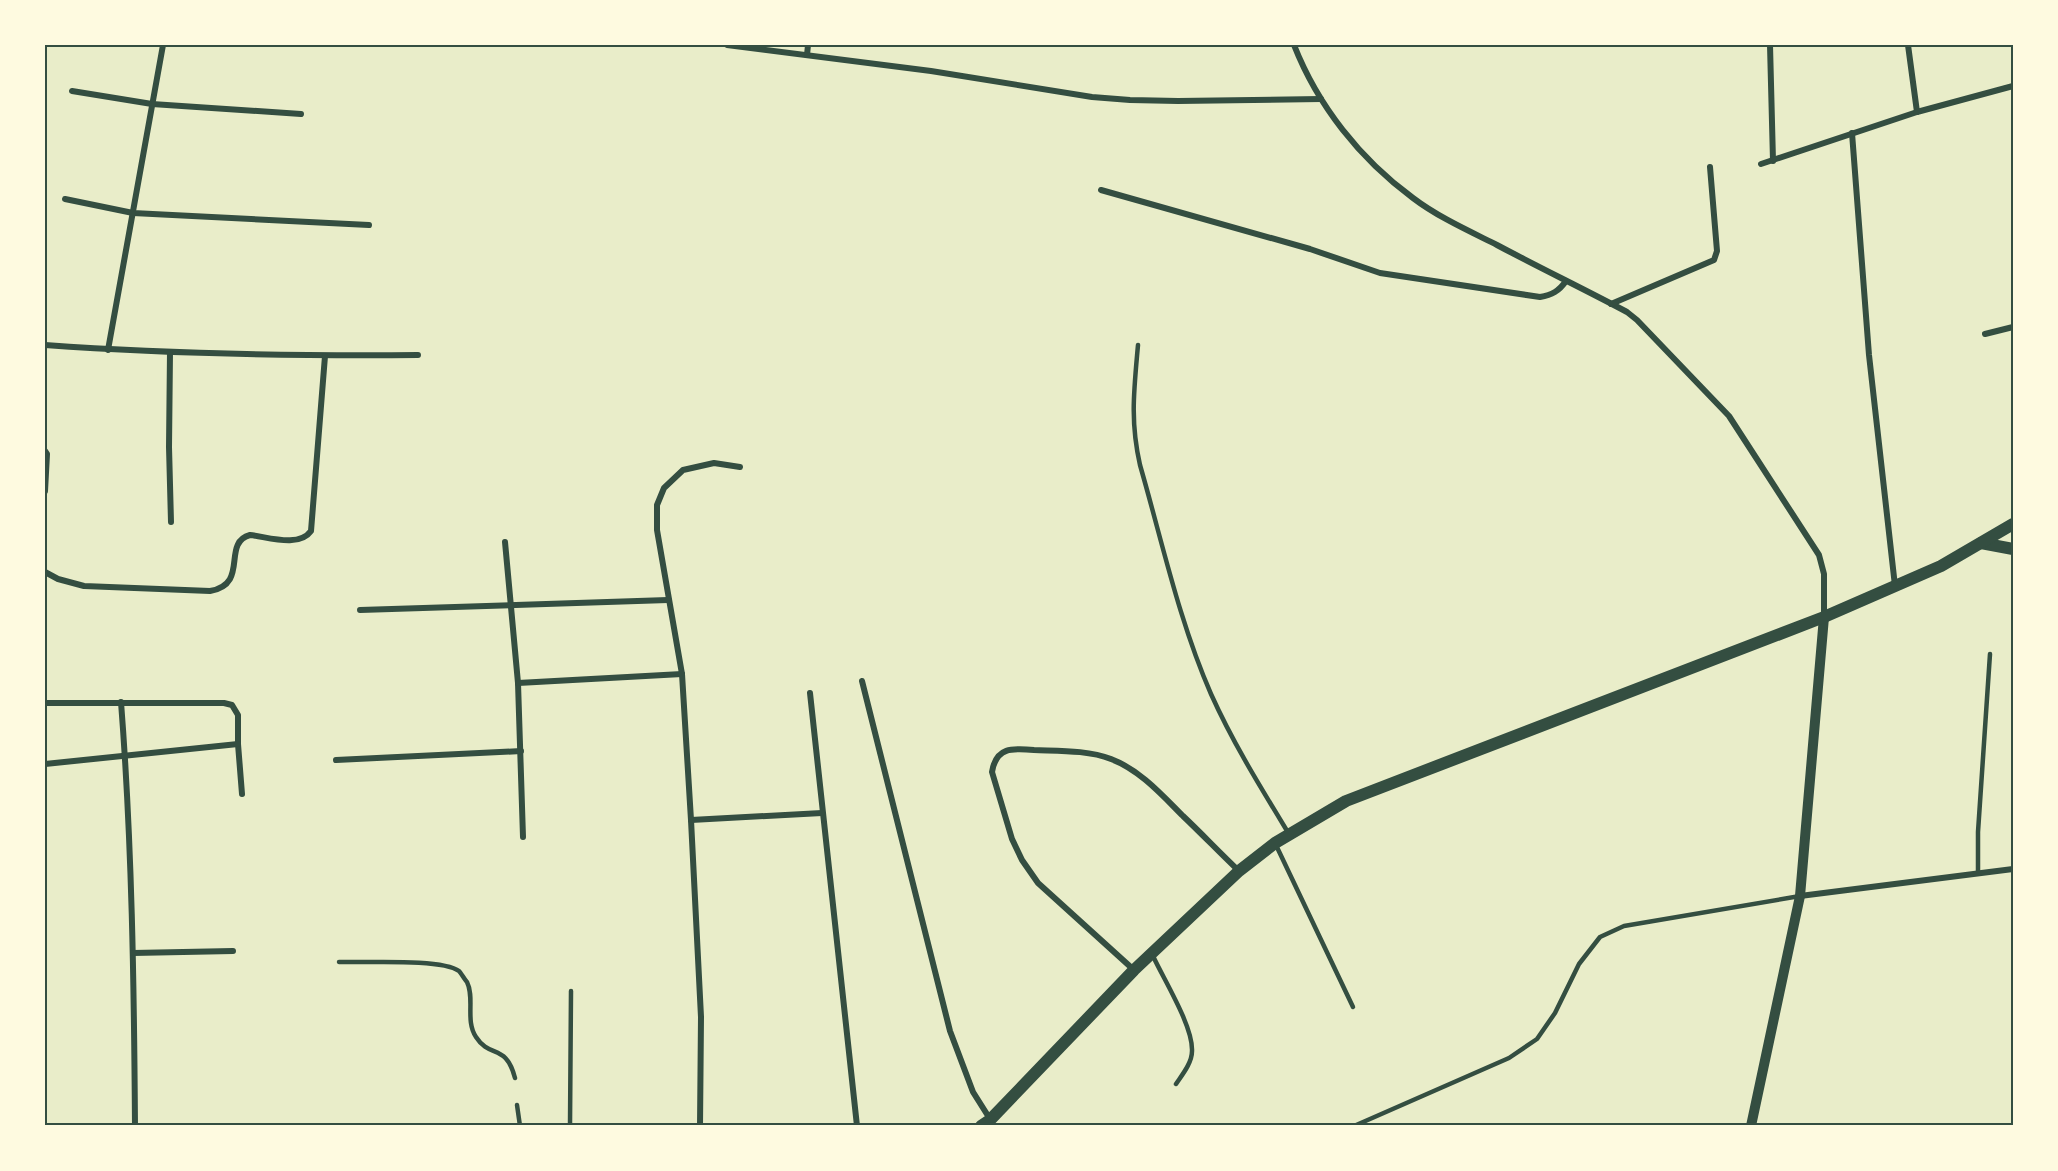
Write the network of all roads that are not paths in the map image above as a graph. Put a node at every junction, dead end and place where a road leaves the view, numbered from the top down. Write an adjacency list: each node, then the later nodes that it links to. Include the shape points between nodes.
1 (163, 45): 11 (street)
2 (727, 45): 7 (street)
3 (808, 45): 7 (street)
4 (1294, 45): 10 (street)
5 (1770, 45): 15 (street)
6 (1908, 45): 12 (street)
7 (807, 55): 10 (street, via 1092,97 1178,101)
8 (2013, 86): 12 (street)
9 (72, 91): 11 (street)
10 (1321, 99): 22 (street, via 1343,132 1413,199)
11 (152, 104): 13 (street); 20 (street)
12 (1917, 112): 14 (street)
13 (301, 114)
14 (1852, 133): 15 (street); 41 (street, via 1869,355)
15 (1773, 161): 16 (street)
16 (1761, 164)
17 (1710, 167): 23 (street, via 1717,251 1714,260)
18 (1101, 190): 22 (street, via 1310,249 1380,273 1540,297 1551,295)
19 (65, 199): 20 (street)
20 (133, 213): 21 (street); 28 (street)
21 (369, 225)
22 (1566, 281): 23 (street)
23 (1611, 304): 45 (street, via 1637,320 1729,416 1820,555)
24 (2013, 327): 25 (street)
25 (1985, 334)
26 (45, 345): 28 (street)
27 (1138, 345): 61 (lane, via 1134,438 1190,638 1231,736)
28 (108, 350): 29 (street)
29 (170, 352): 31 (street); 35 (street)
30 (418, 355): 31 (street)
31 (324, 356): 40 (street, via 308,536 296,540 243,537 237,546 232,579 226,586 210,591 84,586)
32 (45, 451): 34 (street)
33 (740, 466): 42 (street, via 714,463 683,470 664,488 657,505 657,530)
34 (45, 491)
35 (171, 522)
36 (2013, 524): 38 (main road)
37 (505, 542): 43 (street)
38 (1981, 543): 39 (main road); 41 (main road)
39 (2013, 549)
40 (45, 572)
41 (1895, 586): 45 (main road)
42 (669, 600): 43 (street); 47 (street)
43 (511, 605): 44 (street); 49 (street)
44 (360, 610)
45 (1824, 617): 61 (main road, via 1346,801); 67 (street)
46 (1990, 654): 66 (lane)
47 (682, 674): 49 (street); 60 (street)
48 (862, 681): 78 (street, via 950,1031)
49 (518, 683): 54 (street)
50 (810, 693): 59 (street)
51 (121, 702): 52 (street); 53 (street, via 232,705 238,715); 55 (street)
52 (45, 703)
53 (238, 744): 55 (street); 58 (street)
54 (521, 751): 56 (street); 62 (street)
55 (125, 755): 57 (street); 69 (street)
56 (336, 760)
57 (45, 764)
58 (242, 794)
59 (822, 813): 60 (street); 83 (street)
60 (691, 819): 82 (street, via 701,1017)
61 (1289, 834): 63 (main road)
62 (524, 837)
63 (1275, 843): 65 (main road); 74 (lane)
64 (2013, 869): 66 (street)
65 (1239, 871): 70 (main road); 72 (street, via 1157,790 1110,758 1014,748 994,760 992,772 1012,839 1038,884)
66 (1978, 873): 67 (street)
67 (1800, 896): 84 (lane, via 1624,926 1600,937 1579,964 1555,1013 1537,1039 1509,1058); 85 (street)
68 (233, 951): 69 (street)
69 (133, 953): 79 (street)
70 (1151, 954): 72 (main road); 76 (lane, via 1191,1037 1192,1053)
71 (339, 962): 75 (lane, via 440,964 459,971 468,984 474,1035 483,1046 505,1056)
72 (1134, 970): 78 (main road)
73 (571, 991): 81 (lane)
74 (1353, 1007)
75 (515, 1078)
76 (1176, 1084)
77 (517, 1105): 80 (lane)
78 (986, 1123)
79 (135, 1126)
80 (520, 1126)
81 (570, 1126)
82 (700, 1126)
83 (858, 1126)
84 (1354, 1126)
85 (1751, 1126)

